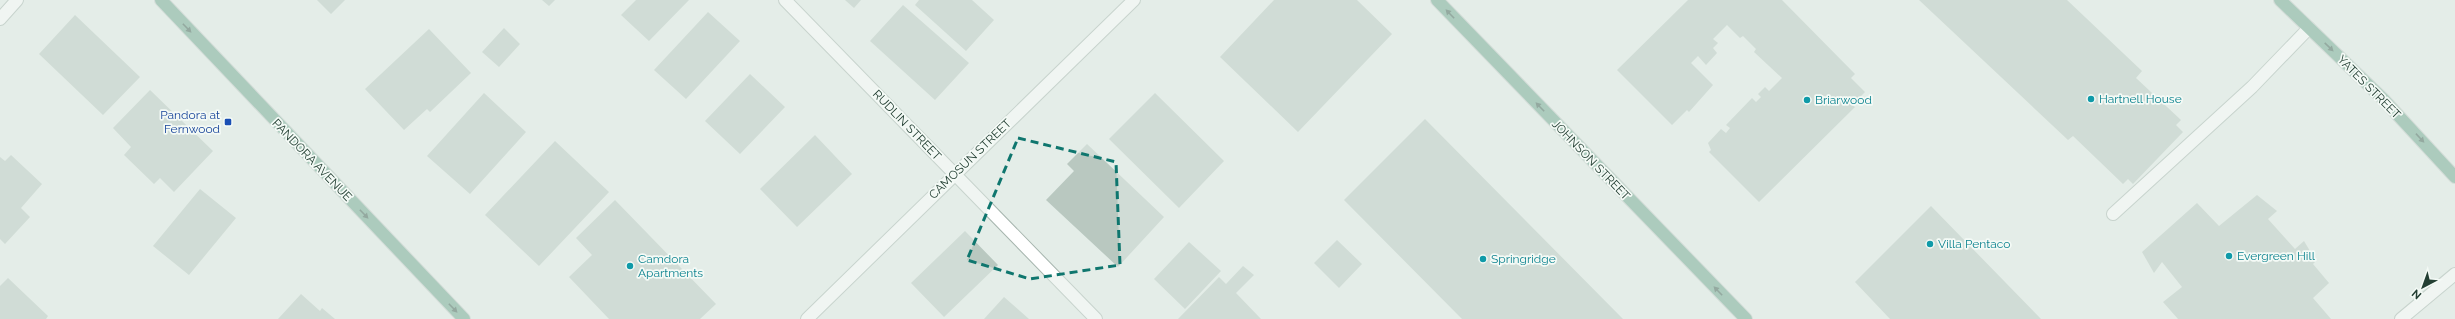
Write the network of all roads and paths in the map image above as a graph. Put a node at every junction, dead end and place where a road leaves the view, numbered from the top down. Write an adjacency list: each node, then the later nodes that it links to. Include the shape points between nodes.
1 (17, 0): 7 (street)
2 (160, 0): 13 (main road, PANDORA AVENUE, one-way to 13)
3 (786, 0): 9 (street, RUDLIN STREET)
4 (1134, 0): 9 (street, CAMOSUN STREET)
5 (1437, 0): 16 (main road, JOHNSON STREET, one-way to 5)
6 (2286, 2): 8 (main road, YATES STREET)
7 (0, 19)
8 (2309, 28): 10 (main road, YATES STREET, one-way to 10, via 2383,99); 11 (street, via 2252,87)
9 (954, 174): 14 (street, CAMOSUN STREET); 15 (street, RUDLIN STREET)
10 (2455, 177)
11 (2113, 214)
12 (2455, 274): 17 (street)
13 (464, 319)
14 (807, 319)
15 (1096, 319)
16 (1746, 319)
17 (2402, 319)

